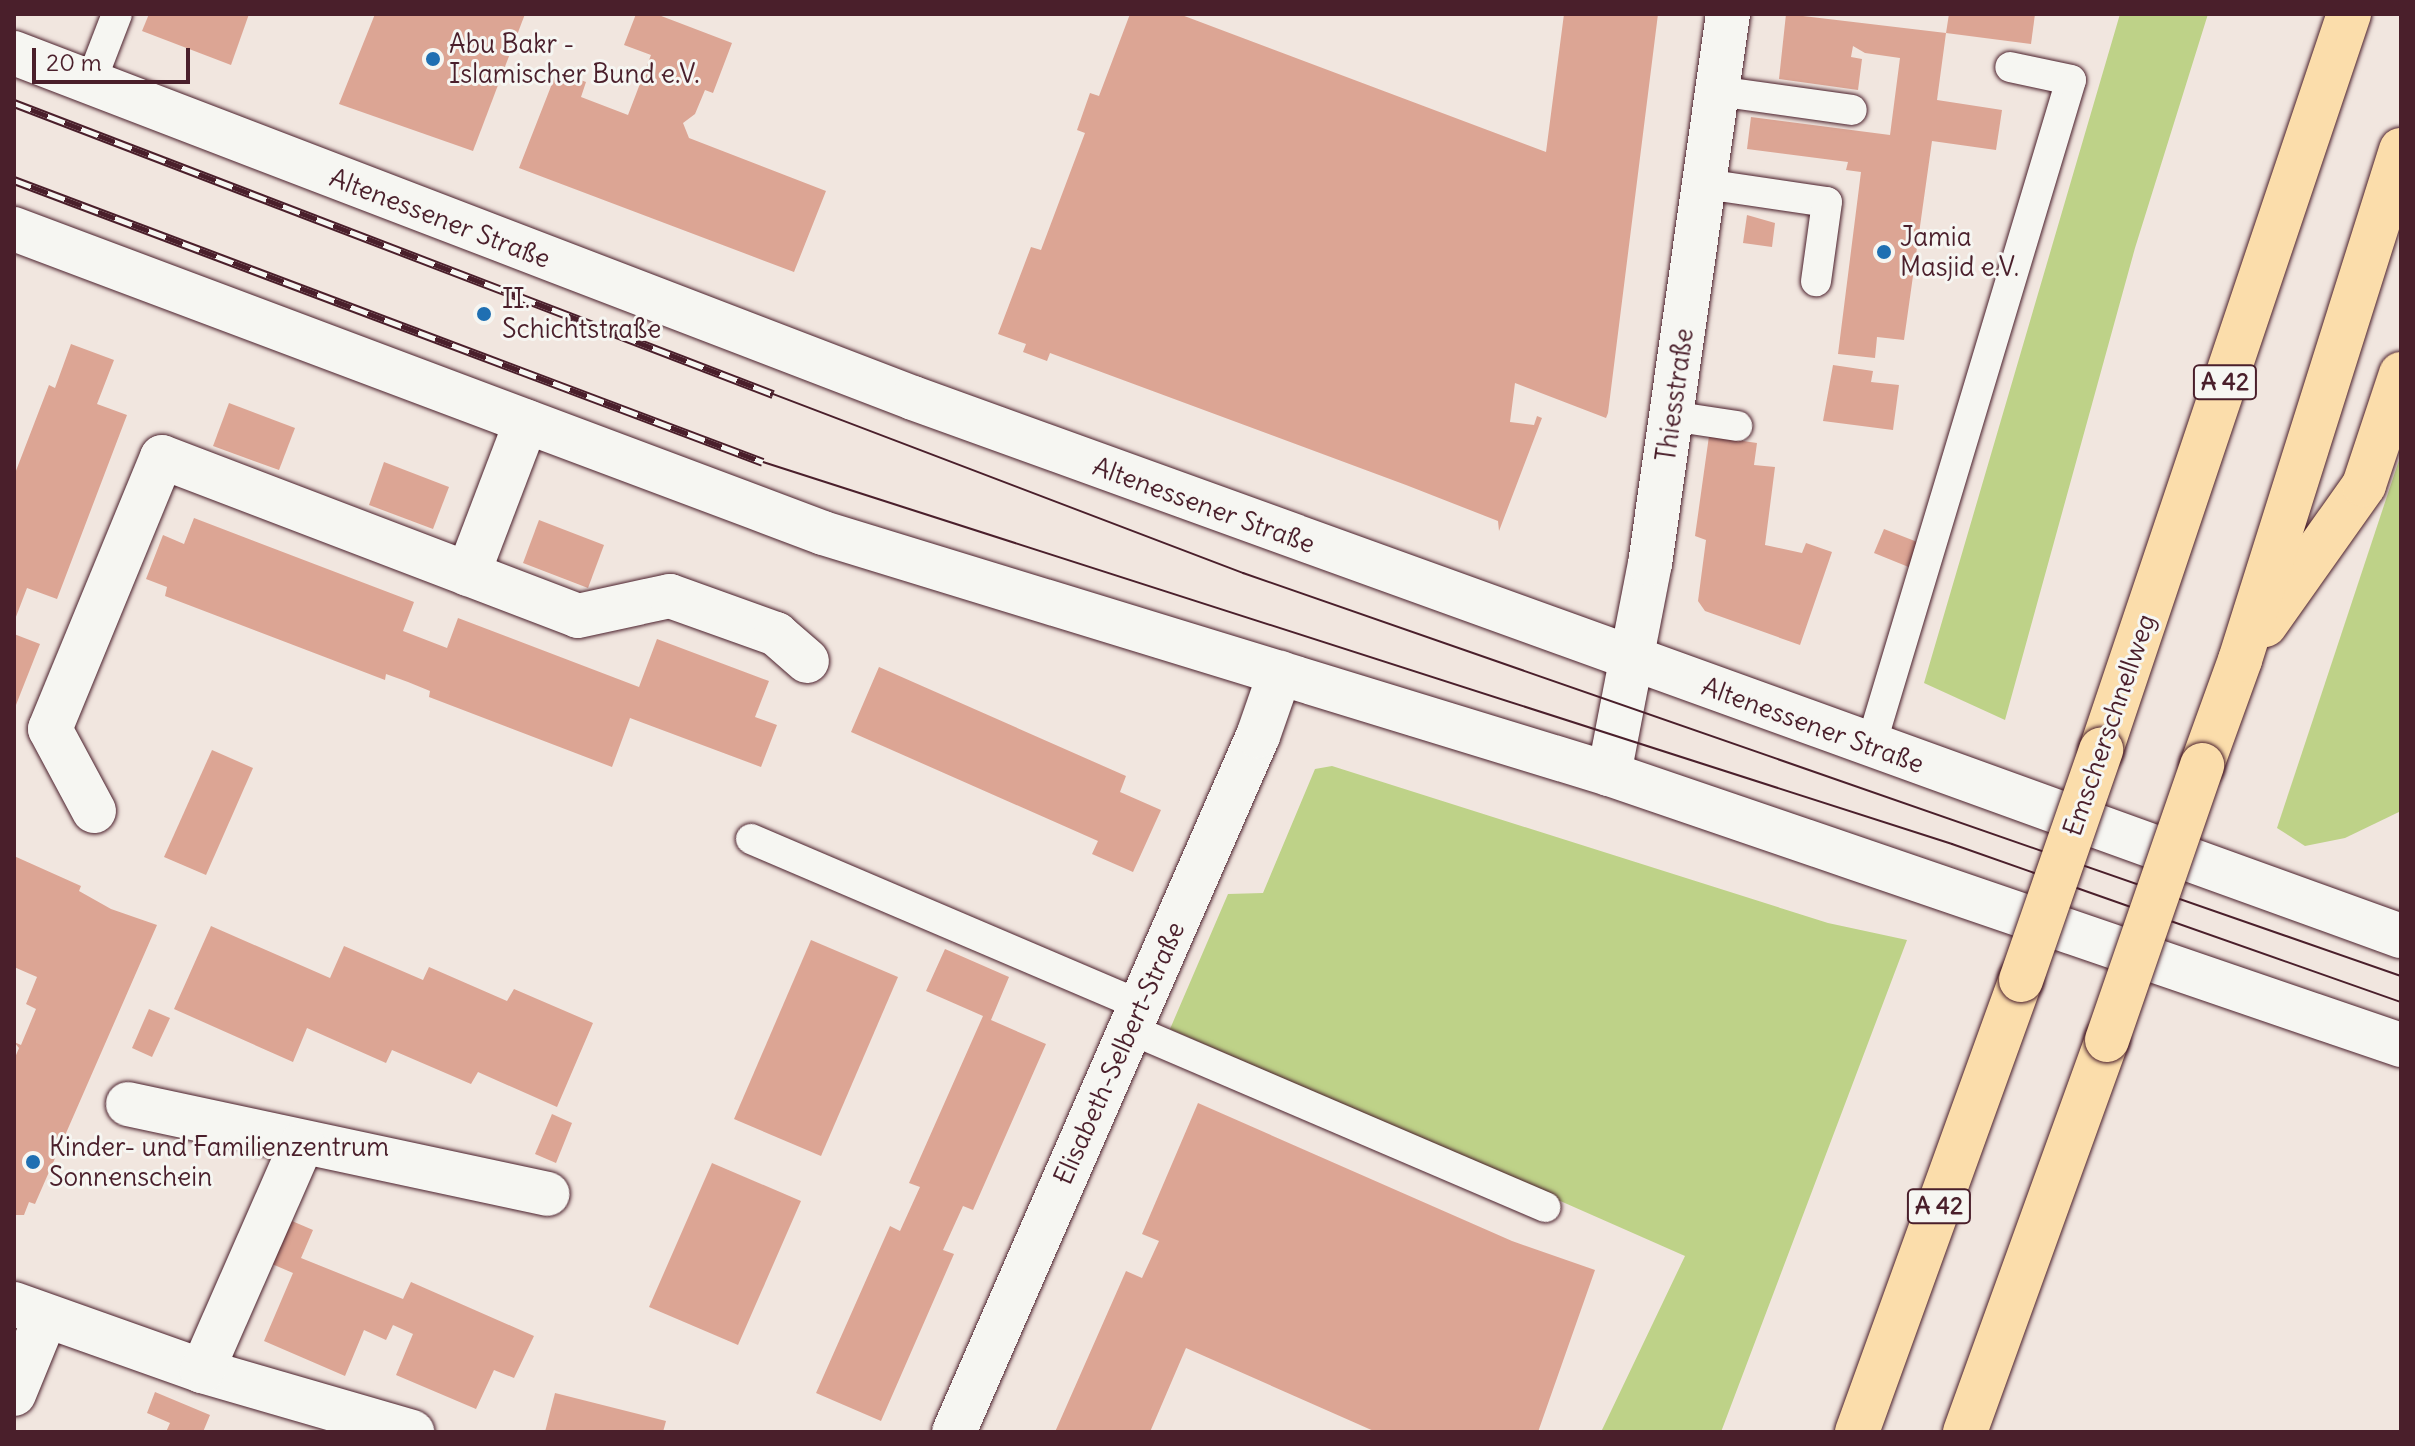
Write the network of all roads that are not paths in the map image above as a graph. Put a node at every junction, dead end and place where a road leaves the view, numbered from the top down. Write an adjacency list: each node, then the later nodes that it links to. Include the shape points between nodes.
1 (117, 14): 6 (lane)
2 (1728, 14): 7 (main road, Thiesstraße)
3 (2349, 14): 39 (highway, Emscherschnellweg / A 42, bridge, via 2101,750)
4 (14, 53): 6 (main road, Altenessener Straße)
5 (2010, 67): 22 (lane, via 2071,80)
6 (90, 84): 20 (main road, Altenessener Straße, via 889,389)
7 (1717, 91): 8 (lane); 10 (main road, Thiesstraße)
8 (1852, 110)
9 (2401, 150): 18 (highway)
10 (1705, 184): 12 (lane, via 1827,202); 14 (main road, Thiesstraße)
11 (14, 229): 15 (main road)
12 (1816, 281)
13 (2401, 374): 18 (highway, via 2364,485)
14 (1671, 416): 16 (lane); 20 (main road, Thiesstraße)
15 (526, 422): 17 (main road); 21 (main road, via 823,533)
16 (1737, 426)
17 (468, 574): 19 (main road, via 578,616 670,596 776,634); 24 (main road, via 162,457 50,729)
18 (2240, 660): 40 (highway, bridge)
19 (807, 661)
20 (1634, 662): 22 (main road, Altenessener Straße); 23 (main road, Thiesstraße)
21 (1280, 673): 23 (main road); 27 (main road, Elisabeth-Selbert-Straße, via 1258,736)
22 (1871, 745): 26 (main road, Altenessener Straße)
23 (1609, 774): 28 (main road)
24 (94, 811)
25 (751, 839): 27 (lane)
26 (2401, 936)
27 (1135, 1017): 32 (lane); 38 (main road, Elisabeth-Selbert-Straße)
28 (2401, 1045)
29 (128, 1104): 30 (main road)
30 (302, 1143): 31 (main road); 34 (main road)
31 (547, 1194)
32 (1545, 1207)
33 (30, 1311): 34 (main road); 35 (main road)
34 (202, 1371): 36 (main road)
35 (14, 1394)
36 (313, 1418): 37 (main road)
37 (412, 1432)
38 (954, 1432)
39 (1857, 1432)
40 (1965, 1432)

